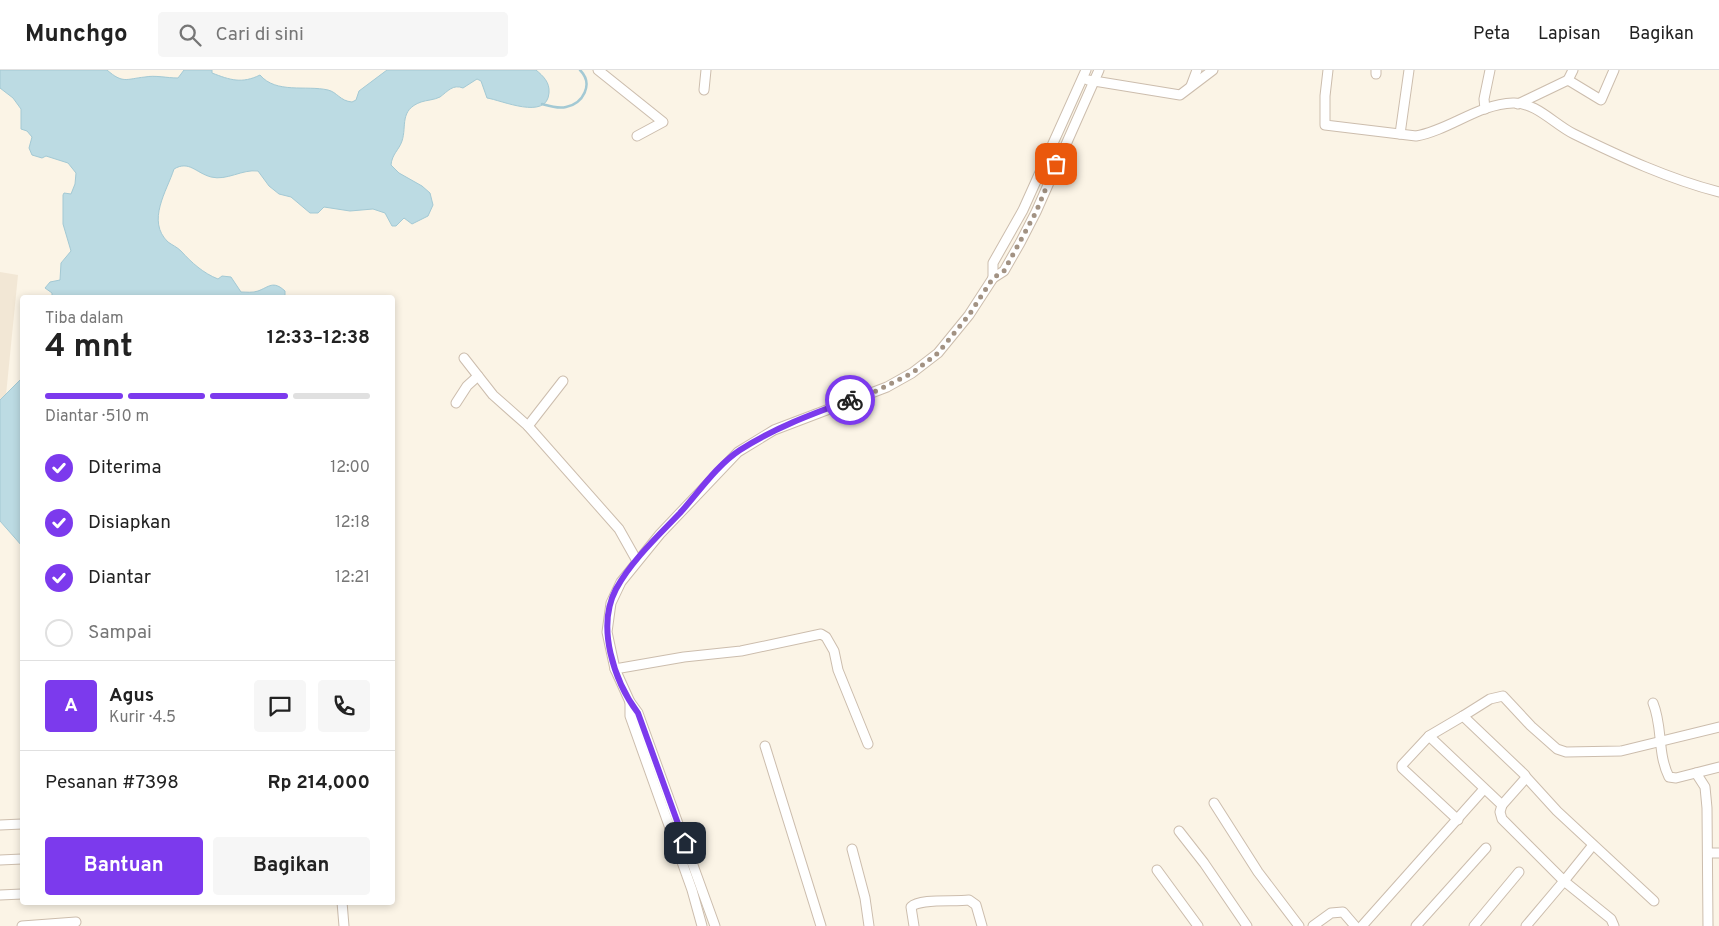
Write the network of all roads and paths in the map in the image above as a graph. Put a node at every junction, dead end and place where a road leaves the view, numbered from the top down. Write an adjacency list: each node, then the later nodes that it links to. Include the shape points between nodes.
1 (598, 70): 19 (street, via 663,122)
2 (706, 70): 15 (street)
3 (1099, 70): 13 (street)
4 (1198, 70): 14 (street)
5 (1213, 70): 14 (street)
6 (1328, 70): 18 (street, via 1325,125)
7 (1409, 70): 18 (street)
8 (1490, 70): 17 (street, via 1484,99)
9 (1573, 70): 12 (street)
10 (1614, 70): 12 (street, via 1601,100)
11 (1084, 74): 13 (street); 21 (street, via 1023,210 993,263)
12 (1568, 80): 16 (street)
13 (1094, 82): 14 (street, via 1159,90 1174,95 1185,93); 21 (street, via 1027,229 1004,271)
14 (1190, 88)
15 (704, 90)
16 (1518, 104): 17 (street); 20 (street, via 1540,112 1572,133 1656,172)
17 (1486, 109): 18 (street, via 1429,134)
18 (1400, 134)
19 (637, 136)
20 (1719, 192)
21 (993, 278): 27 (street, via 969,315 931,358 887,386 774,430 738,452)
22 (464, 358): 23 (street)
23 (478, 376): 25 (street); 26 (street, via 493,395)
24 (563, 381): 26 (street)
25 (456, 402)
26 (528, 426): 27 (street, via 619,529)
27 (637, 560): 28 (street, via 615,590 608,619 607,632)
28 (616, 668): 29 (street); 35 (street, via 741,651 821,634 834,651 838,670)
29 (630, 702): 65 (street, via 630,716); 66 (street, via 638,713)
30 (1653, 703): 34 (street)
31 (1463, 716): 33 (street); 34 (street, via 1490,699 1503,696 1531,726 1561,751 1600,753); 39 (street)
32 (1719, 727): 34 (street)
33 (1428, 736): 40 (street); 43 (street, via 1402,768)
34 (1659, 742): 38 (street, via 1669,777)
35 (868, 744)
36 (766, 746): 67 (street)
37 (1719, 767): 38 (street)
38 (1696, 773): 50 (street, via 1705,788)
39 (1526, 777): 42 (street); 47 (street)
40 (1484, 789): 42 (street); 43 (street)
41 (1214, 803): 73 (street, via 1258,872)
42 (1502, 805): 56 (street, via 1502,819)
43 (1458, 820): 76 (street)
44 (20, 824): 45 (street)
45 (0, 825)
46 (1178, 831): 72 (street)
47 (1593, 845): 56 (street); 59 (street)
48 (1486, 848): 77 (street)
49 (852, 849): 68 (street)
50 (1708, 853): 51 (street); 80 (street)
51 (1719, 853)
52 (20, 859): 53 (street)
53 (0, 860)
54 (1157, 870): 71 (street)
55 (1520, 872): 78 (street)
56 (1564, 881): 62 (street); 79 (street)
57 (20, 894): 58 (street)
58 (0, 895)
59 (1654, 901)
60 (342, 905): 64 (street)
61 (76, 922): 63 (street)
62 (1612, 922)
63 (22, 926)
64 (344, 926)
65 (702, 926)
66 (715, 926)
67 (821, 926)
68 (869, 926)
69 (914, 926): 70 (street, via 911,907 919,901 969,900 976,905)
70 (982, 926)
71 (1198, 926)
72 (1248, 926)
73 (1299, 926)
74 (1314, 926): 75 (street, via 1331,913 1343,912)
75 (1355, 926)
76 (1362, 926)
77 (1416, 926)
78 (1474, 926)
79 (1526, 926)
80 (1708, 926)

